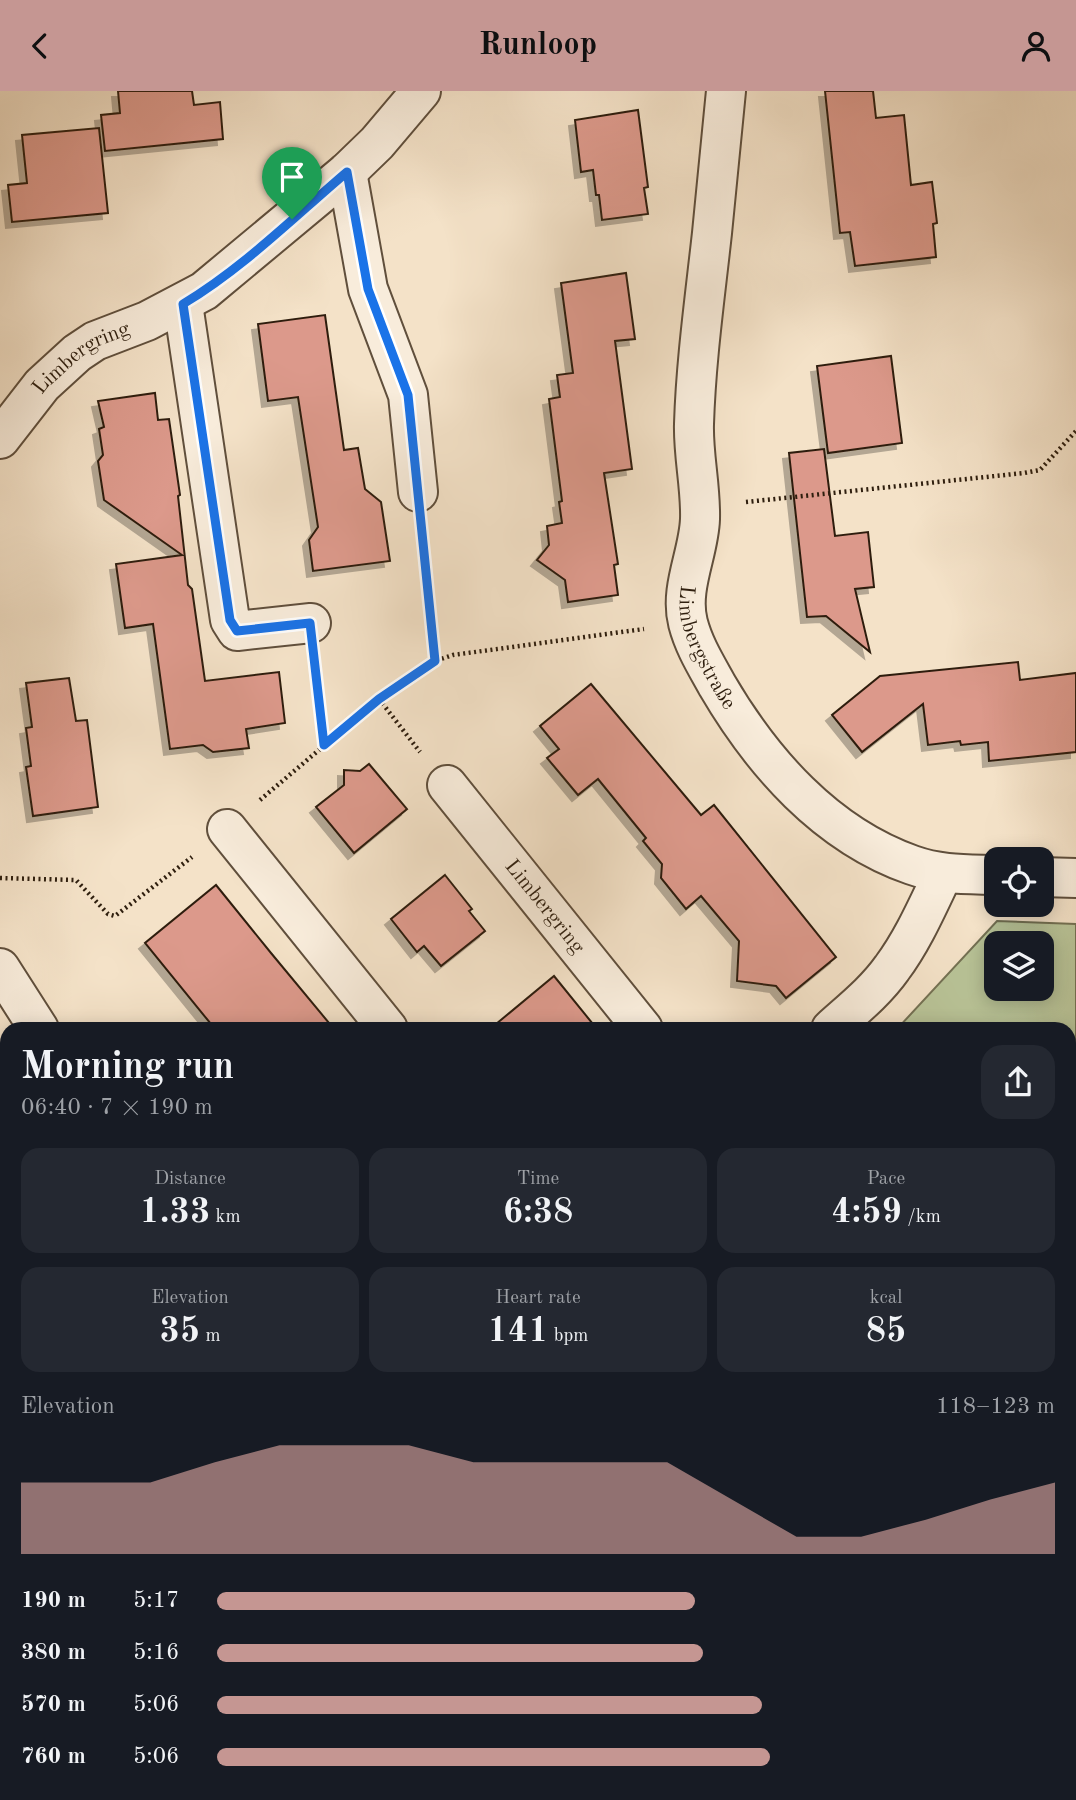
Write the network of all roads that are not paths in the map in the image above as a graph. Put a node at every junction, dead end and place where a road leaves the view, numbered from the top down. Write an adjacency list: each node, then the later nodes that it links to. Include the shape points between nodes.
1 (421, 91): 3 (street, Limbergring)
2 (726, 91): 10 (street, Limbergstraße, via 698,362 694,426 700,507 688,580 688,624 696,649 729,705 777,771 855,837 912,865)
3 (347, 172): 4 (street, Limbergring); 6 (street, via 368,289 408,395)
4 (183, 304): 5 (street, Limbergring, via 77,353 42,385); 7 (street, via 230,620 237,631)
5 (0, 439)
6 (418, 492)
7 (310, 623)
8 (447, 785): 17 (street, Limbergring)
9 (227, 829): 16 (street)
10 (943, 873): 11 (street, Limbergstraße); 18 (street, via 893,967)
11 (984, 875)
12 (1054, 877): 13 (street)
13 (1076, 878)
14 (0, 968): 15 (street)
15 (35, 1022)
16 (382, 1022)
17 (637, 1022)
18 (839, 1022)

